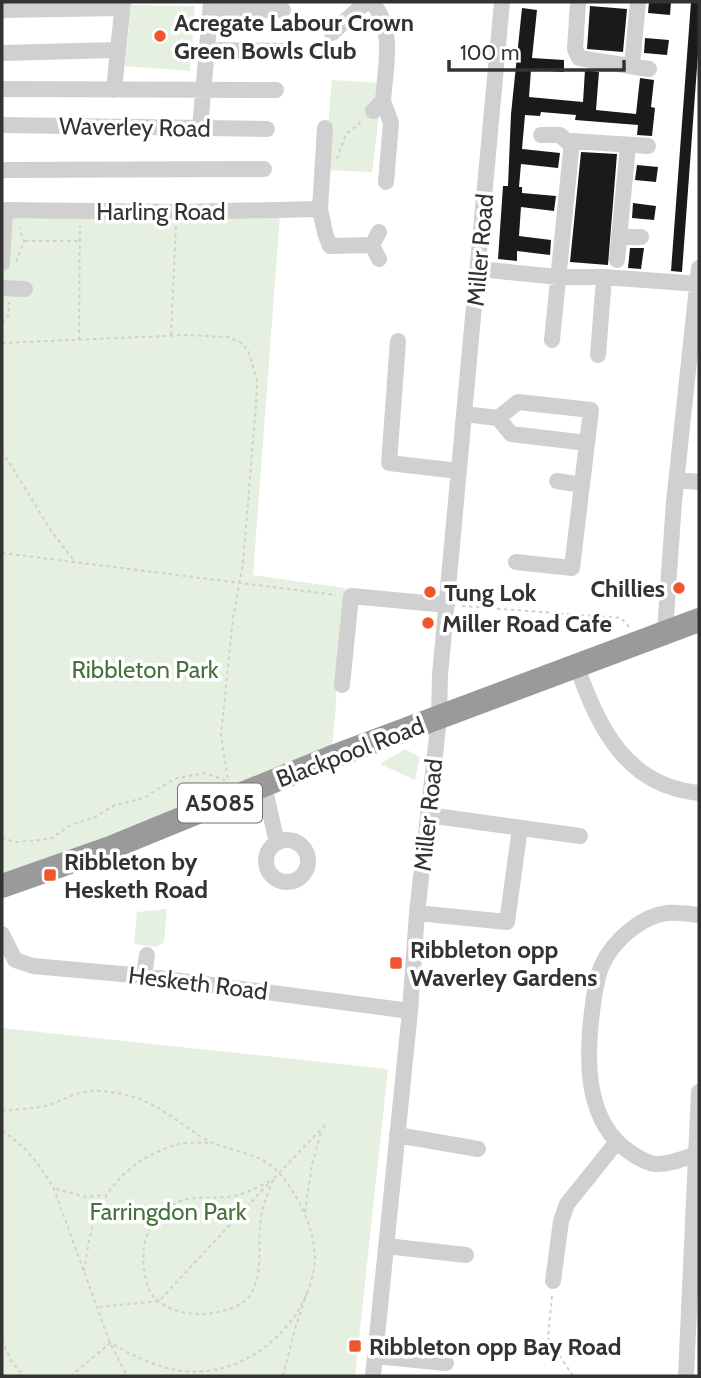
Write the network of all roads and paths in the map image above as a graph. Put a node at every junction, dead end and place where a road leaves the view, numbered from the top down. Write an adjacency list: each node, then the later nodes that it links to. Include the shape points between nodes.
1 (366, 2): 10 (street)
2 (371, 2): 21 (street, via 382,12 386,36)
3 (502, 2): 45 (street, Miller Road)
4 (578, 2): 15 (street, via 575,49 579,58)
5 (638, 2): 15 (street)
6 (123, 5): 8 (street); 11 (street)
7 (211, 6): 9 (street); 12 (street)
8 (2, 10)
9 (283, 10)
10 (332, 33)
11 (117, 50): 14 (street); 18 (street)
12 (208, 50): 13 (street); 19 (street)
13 (286, 51)
14 (2, 53)
15 (632, 65): 16 (street)
16 (649, 69)
17 (2, 89): 18 (street)
18 (114, 90): 19 (street)
19 (204, 90): 20 (street); 23 (street)
20 (276, 90)
21 (378, 106): 32 (path, via 346,134 339,156); 33 (street, via 391,123)
22 (2, 125): 23 (street, Waverley Road)
23 (200, 128): 25 (street, Waverley Road)
24 (325, 128): 32 (street)
25 (267, 129)
26 (541, 135): 28 (street, via 560,135)
27 (628, 145): 28 (street, via 572,141); 29 (street); 38 (street)
28 (572, 146): 47 (street)
29 (648, 146)
30 (264, 169): 31 (street)
31 (2, 170)
32 (323, 176): 37 (street)
33 (386, 182)
34 (4, 210): 35 (street, Harling Road); 44 (street)
35 (80, 211): 36 (street, Harling Road); 41 (path)
36 (177, 212): 37 (street, Harling Road); 51 (path)
37 (321, 215): 42 (street, via 329,251 346,244)
38 (619, 237): 39 (street); 43 (street)
39 (642, 237)
40 (24, 241): 41 (path)
41 (80, 241): 53 (path)
42 (377, 245)
43 (617, 260)
44 (2, 263)
45 (479, 269): 47 (street); 57 (street, Miller Road)
46 (604, 276): 47 (street); 48 (street); 56 (street)
47 (558, 277): 52 (street)
48 (699, 278): 62 (street)
49 (2, 288): 50 (street)
50 (25, 289)
51 (171, 336): 53 (path); 69 (path, via 228,337 240,342 248,350 257,380)
52 (552, 340)
53 (79, 341): 55 (path)
54 (398, 341): 61 (street, via 389,463)
55 (2, 343)
56 (598, 355)
57 (464, 414): 58 (street); 61 (street, Miller Road)
58 (498, 418): 59 (street, via 511,434); 59 (street, via 518,402 591,410)
59 (587, 443): 65 (street)
60 (2, 451): 68 (path)
61 (459, 471): 71 (street, Miller Road)
62 (678, 480): 64 (street); 73 (street)
63 (557, 481): 65 (street)
64 (699, 482)
65 (582, 485): 67 (street, via 572,568)
66 (2, 553): 68 (path)
67 (516, 562)
68 (75, 563): 69 (path)
69 (239, 584): 70 (path); 83 (path, via 221,736 228,782 204,773 174,779 144,798 115,805 50,839 16,842)
70 (351, 596): 71 (street); 76 (street)
71 (447, 605): 74 (path, via 621,618); 77 (street, Miller Road)
72 (699, 620): 73 (highway, Blackpool Road / A5085)
73 (665, 631): 74 (highway, Blackpool Road / A5085)
74 (642, 642): 75 (highway, Blackpool Road / A5085)
75 (577, 667): 77 (highway, Blackpool Road / A5085); 79 (street, via 610,742 655,781)
76 (342, 685)
77 (439, 719): 78 (highway, Blackpool Road / A5085); 80 (street, Miller Road)
78 (264, 785): 84 (street); 85 (highway, Blackpool Road / A5085)
79 (699, 793)
80 (428, 815): 81 (street); 86 (street, Miller Road)
81 (520, 828): 82 (street); 86 (street, via 507,922)
82 (580, 836)
83 (2, 838)
84 (277, 843)
85 (2, 886)
86 (417, 913): 91 (street, Miller Road)
87 (699, 915): 99 (street, via 666,913 641,923 618,941 602,964 590,1028 589,1076 603,1121)
88 (2, 934): 90 (street, Hesketh Road, via 15,960 33,966)
89 (146, 955): 90 (street)
90 (144, 976): 91 (street, Hesketh Road)
91 (410, 1012): 97 (street, Miller Road)
92 (699, 1093): 101 (street)
93 (2, 1111): 98 (path, via 49,1105 97,1090 132,1095 158,1106)
94 (327, 1123): 95 (path)
95 (322, 1128): 102 (path); 106 (path)
96 (2, 1131): 104 (path, via 41,1166)
97 (397, 1135): 100 (street); 107 (street, Miller Road)
98 (213, 1143): 102 (path, via 246,1153); 105 (path, via 179,1144 149,1156)
99 (616, 1143): 101 (street, via 655,1164); 111 (street, via 567,1204)
100 (478, 1149)
101 (697, 1154): 124 (street)
102 (279, 1173): 103 (path); 106 (path)
103 (273, 1180): 112 (path); 112 (path, via 237,1196 187,1199 158,1216 147,1235 142,1258 147,1286); 112 (path, via 260,1224 260,1265 247,1299 227,1310 203,1314 168,1308)
104 (54, 1189): 105 (path, via 86,1198); 109 (path)
105 (105, 1195): 109 (path, via 91,1230)
106 (305, 1213): 110 (path, via 313,1252)
107 (386, 1245): 108 (street); 116 (street, Miller Road)
108 (466, 1255)
109 (84, 1272): 113 (path)
110 (311, 1281): 115 (path, via 283,1331 264,1349 240,1361 206,1371 173,1370); 121 (path)
111 (553, 1281): 123 (path, via 548,1338)
112 (159, 1301): 113 (path)
113 (99, 1307): 115 (path)
114 (2, 1340): 118 (path)
115 (110, 1343): 119 (path); 120 (path)
116 (375, 1356): 117 (street); 122 (street, Miller Road)
117 (446, 1363)
118 (24, 1376)
119 (71, 1376)
120 (127, 1376)
121 (284, 1376)
122 (373, 1376)
123 (573, 1376)
124 (686, 1376)

